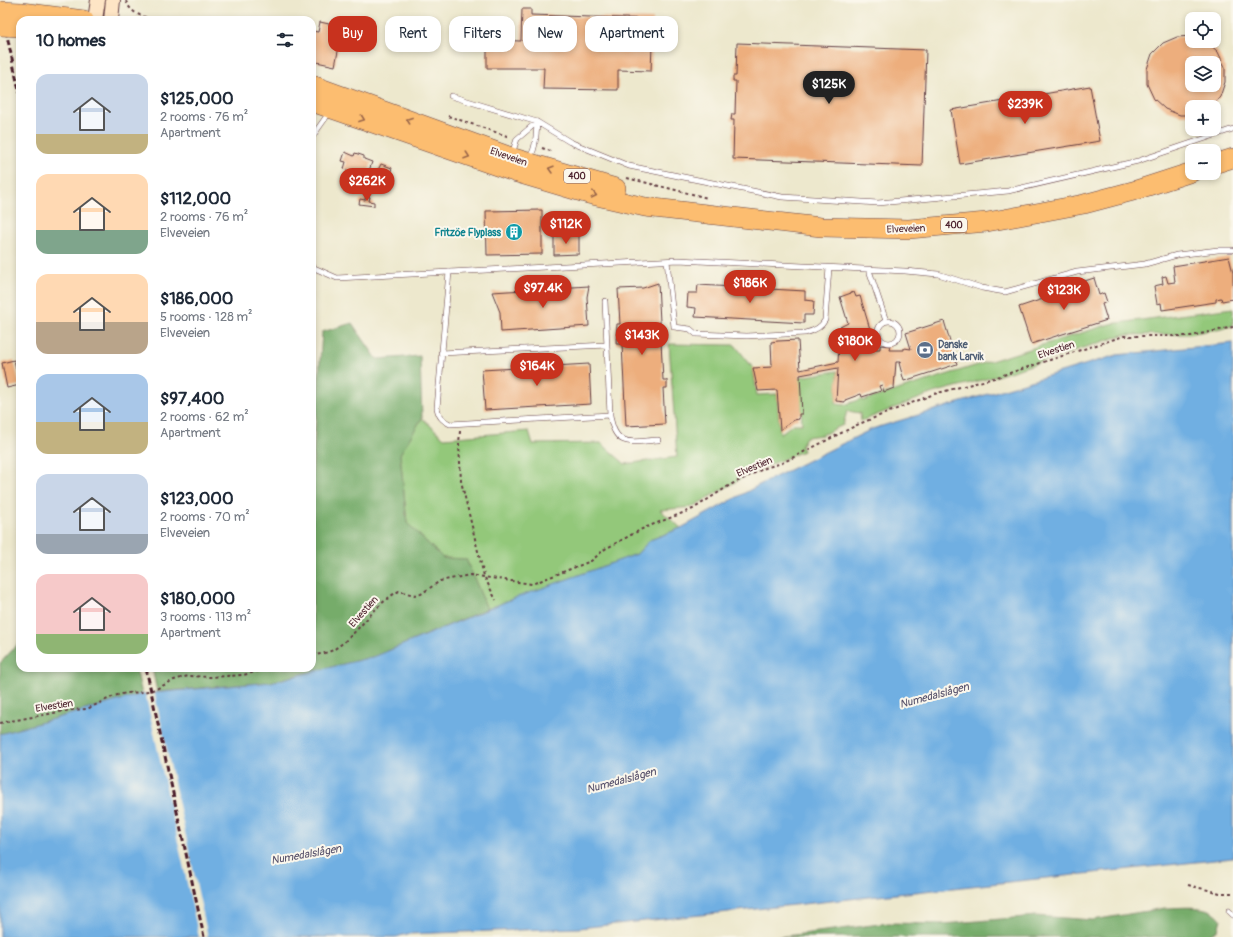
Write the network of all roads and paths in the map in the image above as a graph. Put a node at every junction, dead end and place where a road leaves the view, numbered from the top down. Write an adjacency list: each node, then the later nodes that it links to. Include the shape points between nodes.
1 (98, 0): 5 (main road)
2 (113, 0): 6 (main road)
3 (126, 0): 7 (path, via 130,9)
4 (0, 11): 8 (highway, bridge)
5 (96, 16)
6 (111, 16)
7 (143, 16)
8 (16, 18)
9 (16, 21): 10 (highway, bridge)
10 (0, 26)
11 (451, 96): 15 (lane)
12 (320, 98): 14 (lane); 20 (highway, Elveveien / 400)
13 (445, 116): 17 (path)
14 (316, 118)
15 (536, 122): 16 (lane, via 570,142 629,166 782,197 878,203 1008,192 1138,161); 17 (lane); 20 (lane)
16 (1233, 129)
17 (517, 139): 20 (lane)
18 (558, 154): 20 (path)
19 (1233, 158): 21 (highway)
20 (523, 160): 24 (highway, Elveveien / 400, via 588,194 645,207)
21 (1221, 162)
22 (1185, 174): 24 (highway, Elveveien / 400, via 1134,191 1077,205 1001,219 909,229 821,227)
23 (624, 177): 24 (path)
24 (712, 207)
25 (1233, 250): 29 (lane, via 1177,255 1145,264 1077,272 1005,292 982,288 938,274)
26 (667, 261): 27 (lane); 27 (lane, via 674,327 690,329 696,334 740,336 805,333 814,331 822,325 825,320); 30 (lane)
27 (829, 268): 29 (lane)
28 (316, 269): 30 (lane, via 336,278)
29 (869, 270): 32 (lane)
30 (449, 272): 35 (lane)
31 (605, 301): 34 (lane)
32 (886, 321): 32 (lane, via 881,324 878,332 882,340 892,342 896,340 900,331 895,323)
33 (1233, 327): 39 (path, Elvestien, via 1191,336 1124,336 994,378 934,394 859,424 807,452 759,471 693,509 644,528 605,549 591,561 532,584)
34 (607, 345): 35 (lane); 36 (lane)
35 (441, 353): 37 (lane, via 438,414 442,420 450,424)
36 (610, 415): 37 (lane); 38 (lane, via 615,435 624,441)
37 (462, 424): 39 (path, via 459,444 462,481)
38 (658, 440)
39 (484, 576): 40 (path); 41 (path, Elvestien, via 450,578 421,594 399,591 387,597 352,636 331,650)
40 (496, 600)
41 (316, 655)
42 (255, 672): 43 (path, Elvestien, via 212,677 188,676 156,689 114,696 87,709)
43 (0, 723)
44 (1188, 885): 45 (path, via 1220,893)
45 (1233, 893)

